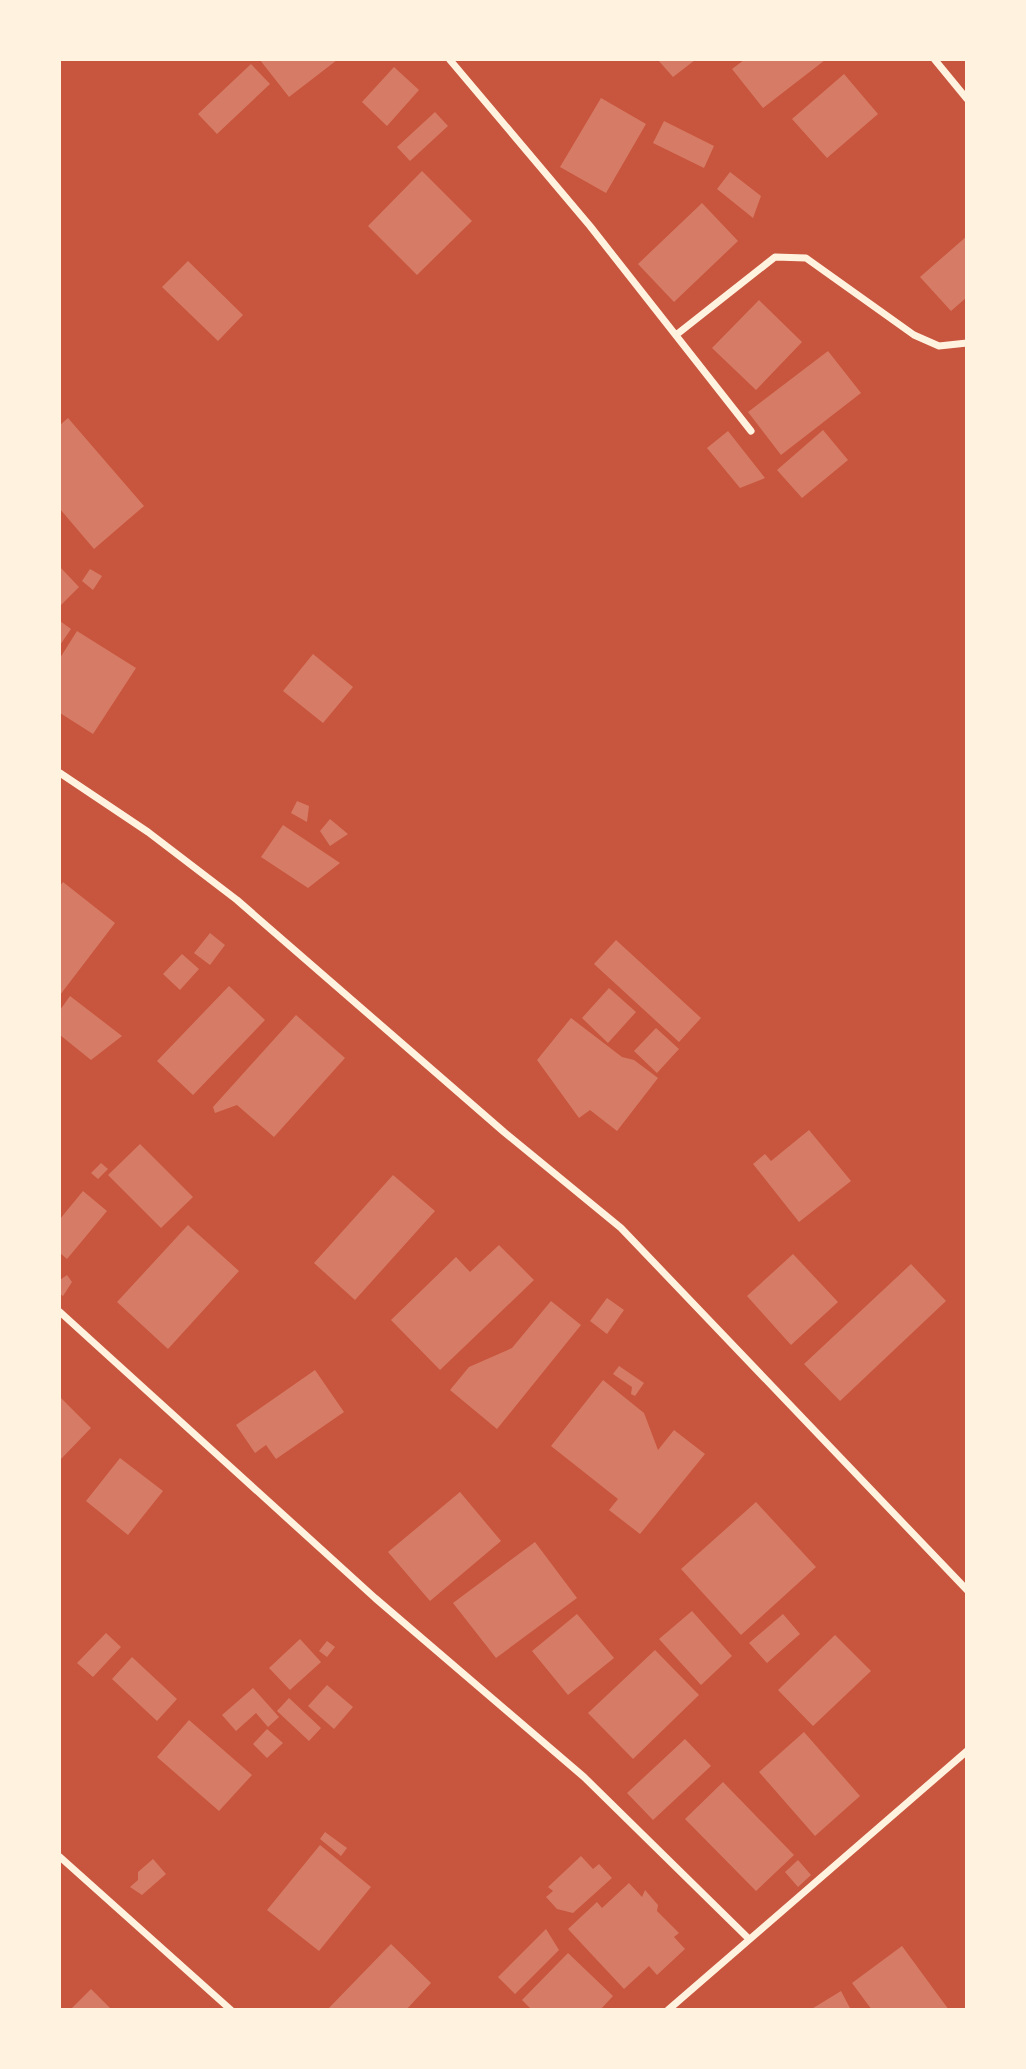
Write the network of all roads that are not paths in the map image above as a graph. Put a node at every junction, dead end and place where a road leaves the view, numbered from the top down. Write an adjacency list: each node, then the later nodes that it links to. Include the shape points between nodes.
1 (450, 60): 4 (street)
2 (935, 60): 3 (street)
3 (967, 99)
4 (676, 335): 5 (street, via 775,257 806,258 914,335 939,346); 6 (street)
5 (967, 343)
6 (751, 431)
7 (60, 773): 9 (street, via 237,900 621,1228)
8 (60, 1312): 12 (street, via 375,1598 584,1777)
9 (967, 1590)
10 (967, 1751): 12 (street)
11 (60, 1857): 13 (street)
12 (748, 1938): 14 (street)
13 (230, 2010)
14 (668, 2010)

